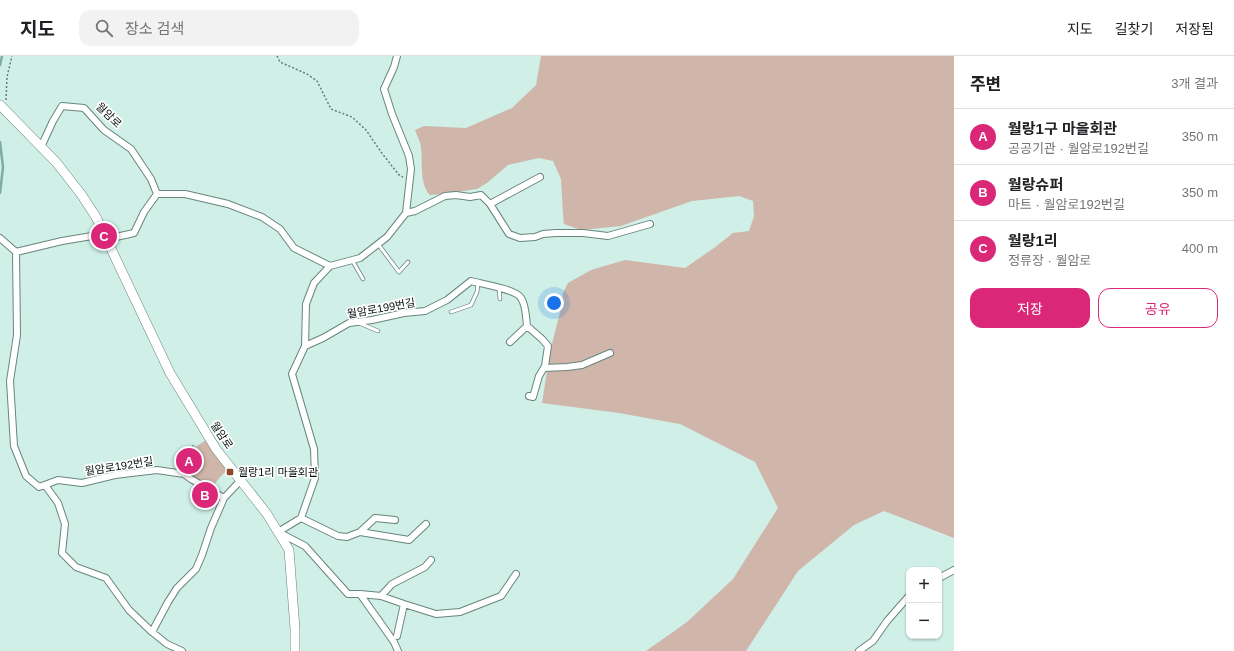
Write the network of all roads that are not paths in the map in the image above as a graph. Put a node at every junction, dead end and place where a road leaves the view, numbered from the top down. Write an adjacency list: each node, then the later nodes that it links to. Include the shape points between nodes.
1 (397, 56): 7 (street, via 384,89 409,156)
2 (3, 108): 3 (street, 월암로)
3 (41, 147): 5 (street, 월암로, via 62,106 84,108 104,130 131,149 151,179); 9 (street, 월암로, via 81,194)
4 (540, 177): 6 (street)
5 (157, 194): 9 (street, via 144,212 134,233 116,236); 15 (street, via 185,194 228,204 262,217 280,229 294,248)
6 (490, 204): 7 (street, via 481,195 445,196); 8 (street, via 509,234 520,238 556,233 608,236)
7 (406, 213): 11 (street, via 388,237)
8 (650, 224)
9 (104, 234): 12 (street); 29 (street, 월암로, via 170,373 216,449)
10 (0, 238): 12 (street)
11 (378, 244): 13 (street, via 360,258); 14 (lane, via 399,272)
12 (16, 252): 30 (street, via 17,335 10,381 14,446 26,476 39,487)
13 (352, 260): 15 (street); 16 (lane)
14 (408, 262)
15 (330, 266): 25 (street, via 314,283 306,304)
16 (363, 279)
17 (478, 283): 18 (street); 20 (lane, via 471,305); 21 (street, 월암로199번길, via 471,281 447,300 425,311)
18 (499, 288): 19 (lane); 22 (street, via 514,292 521,298)
19 (500, 299)
20 (451, 312)
21 (355, 322): 23 (lane); 25 (street, 월암로199번길, via 349,322)
22 (527, 326): 24 (street); 27 (street, via 548,346)
23 (378, 331)
24 (510, 342)
25 (305, 346): 32 (street, via 292,374 314,449 315,478)
26 (610, 353): 27 (street, via 582,365)
27 (544, 368): 28 (street, via 533,397)
28 (529, 396)
29 (241, 480): 31 (street); 35 (street, 월암로)
30 (45, 485): 31 (street, 월암로192번길, via 58,480 82,483 115,475 158,470 184,474); 45 (street, via 58,503 65,524 62,553 76,567 106,578 129,610)
31 (224, 498): 45 (street, via 196,569 177,588)
32 (301, 518): 35 (street); 36 (street, via 338,536 347,537)
33 (395, 520): 36 (street, via 375,518)
34 (426, 524): 36 (street, via 409,540)
35 (278, 532): 41 (street, via 305,546 348,594); 48 (street, 월암로, via 289,550)
36 (360, 532)
37 (431, 560): 42 (street, via 425,567 392,584)
38 (954, 570): 40 (street)
39 (516, 574): 44 (street, via 502,596 460,612 436,614)
40 (942, 576)
41 (360, 594): 42 (street); 49 (street)
42 (381, 596): 44 (street)
43 (906, 599): 50 (street, via 873,641)
44 (404, 604): 46 (street)
45 (152, 632): 47 (street, via 167,644)
46 (397, 636)
47 (182, 651)
48 (295, 651)
49 (398, 651)
50 (859, 651)

